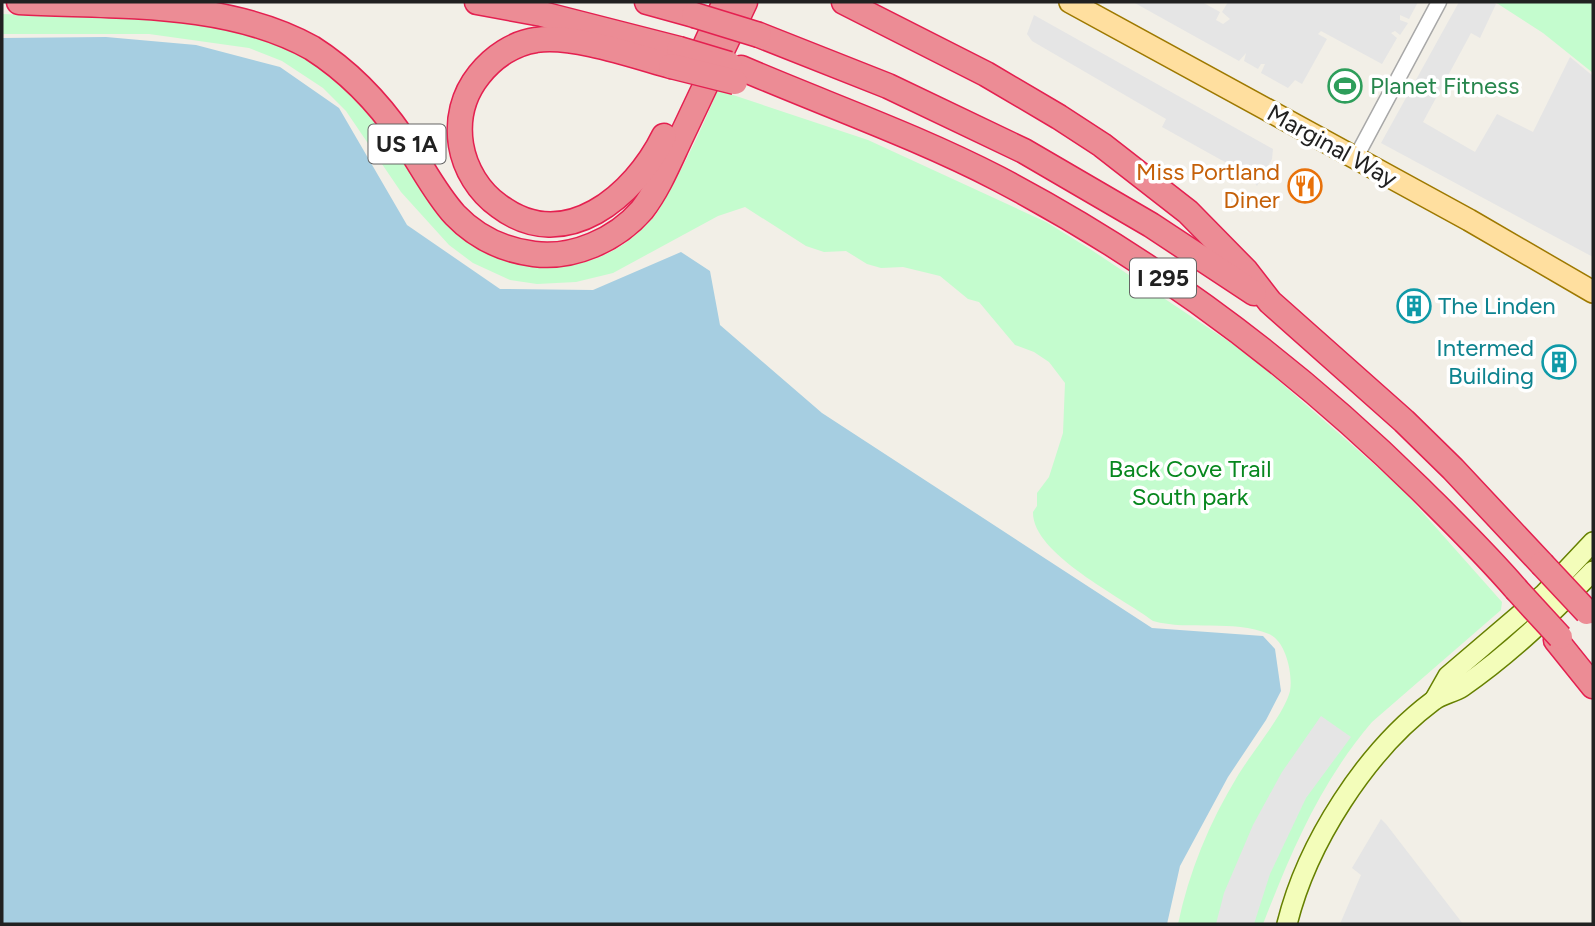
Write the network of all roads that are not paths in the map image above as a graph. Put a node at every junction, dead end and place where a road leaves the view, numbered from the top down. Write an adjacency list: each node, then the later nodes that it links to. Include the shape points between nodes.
1 (19, 2): 5 (highway, US 1A, via 194,9 285,34 332,62 365,92 466,225 495,244 540,255 587,248 642,210)
2 (477, 2): 9 (highway, I 295, via 542,14)
3 (647, 2): 12 (highway, I 295, bridge, via 759,35 888,86 1024,151 1152,225)
4 (725, 2): 9 (highway, via 657,152 606,206 578,220 532,222 504,211 474,178 460,136 463,106 485,68 509,50 529,41 552,39)
5 (745, 2)
6 (844, 2): 12 (highway, via 986,74 1102,145 1188,212)
7 (1070, 2): 10 (main road, Marginal Way)
8 (1439, 2): 10 (street)
9 (675, 57): 16 (highway, I 295, bridge, via 825,105 910,139 996,178 1104,239 1195,299 1290,371 1378,448 1460,529)
10 (1355, 159): 11 (main road, Marginal Way)
11 (1593, 292)
12 (1270, 302): 15 (highway, I 295, bridge, via 1404,421)
13 (1593, 542): 19 (main road, via 1544,594 1448,676)
14 (1593, 571): 19 (main road, via 1517,644 1460,688)
15 (1591, 610)
16 (1558, 638): 17 (highway); 18 (highway)
17 (1593, 672)
18 (1593, 686)
19 (1435, 699): 20 (main road, via 1360,775 1316,850)
20 (1287, 924)

